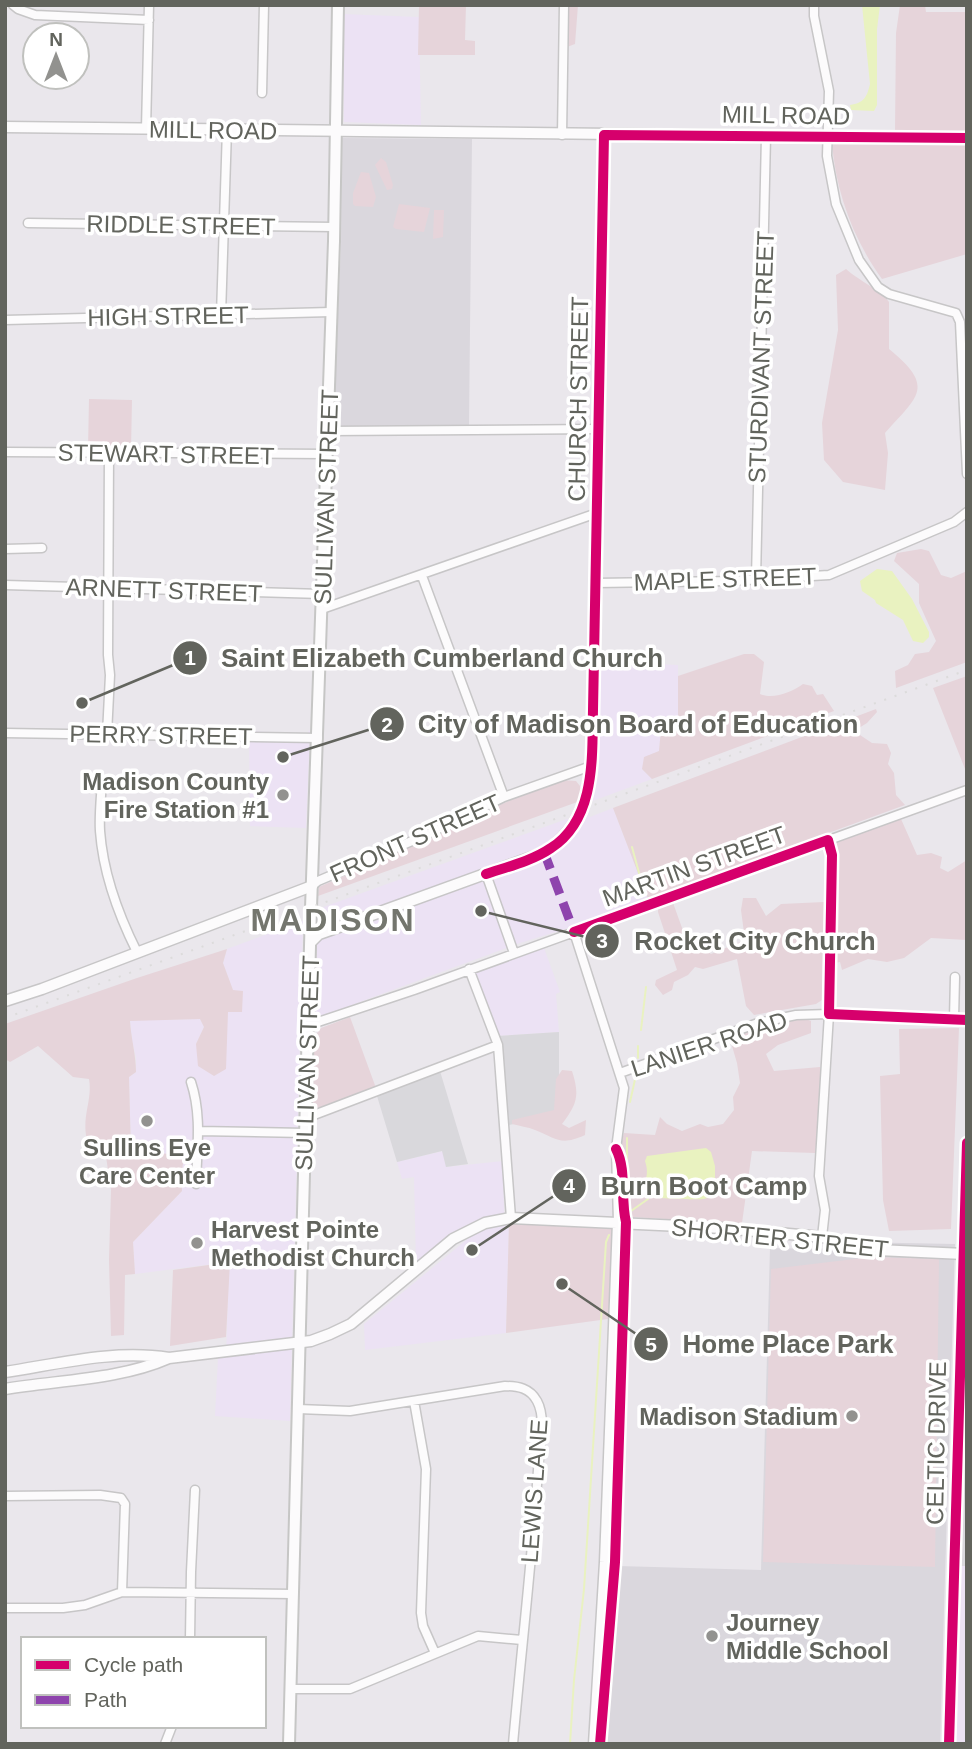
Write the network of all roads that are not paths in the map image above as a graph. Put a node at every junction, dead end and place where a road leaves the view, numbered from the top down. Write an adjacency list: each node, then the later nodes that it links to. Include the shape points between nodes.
1 (13, 5): 7 (street, via 35,15)
2 (149, 5): 7 (street)
3 (264, 5): 8 (street)
4 (338, 5): 12 (main road, SULLIVAN STREET)
5 (564, 5): 13 (street)
6 (814, 5): 16 (street, via 829,91)
7 (149, 20): 10 (street)
8 (262, 93)
9 (5, 127): 10 (street, MILL ROAD)
10 (146, 129): 11 (street, MILL ROAD)
11 (227, 130): 12 (street, MILL ROAD); 19 (street)
12 (336, 131): 13 (street, MILL ROAD); 20 (main road, SULLIVAN STREET)
13 (562, 135): 14 (street, MILL ROAD)
14 (604, 135): 15 (street, MILL ROAD); 24 (street, CHURCH STREET)
15 (766, 136): 16 (street, MILL ROAD); 35 (street, STURDIVANT STREET)
16 (827, 137): 17 (street, MILL ROAD); 29 (street, via 836,204 866,273 889,294 956,313 960,322)
17 (967, 138)
18 (28, 223): 19 (street, RIDDLE STREET)
19 (223, 226): 20 (street, RIDDLE STREET); 22 (street)
20 (334, 227): 21 (main road, SULLIVAN STREET)
21 (331, 312): 22 (street, HIGH STREET); 25 (main road, SULLIVAN STREET)
22 (220, 315): 23 (street, HIGH STREET)
23 (5, 320)
24 (600, 429): 25 (street); 31 (street, CHURCH STREET)
25 (328, 431): 28 (main road, SULLIVAN STREET)
26 (5, 452): 27 (street, STEWART STREET)
27 (109, 453): 28 (street, STEWART STREET); 38 (street)
28 (327, 454): 39 (main road, SULLIVAN STREET)
29 (967, 474)
30 (967, 512): 35 (street, MAPLE STREET, via 954,522 829,575)
31 (597, 513): 34 (street); 36 (street, CHURCH STREET)
32 (41, 548): 33 (street)
33 (5, 549)
34 (422, 576): 40 (street); 47 (street)
35 (756, 579): 36 (street, MAPLE STREET)
36 (596, 583): 44 (street, CHURCH STREET)
37 (5, 585): 38 (street, ARNETT STREET)
38 (108, 589): 39 (street, ARNETT STREET); 42 (street)
39 (323, 594): 40 (main road, SULLIVAN STREET)
40 (322, 609): 43 (main road, SULLIVAN STREET)
41 (5, 733): 42 (street, PERRY STREET)
42 (107, 734): 43 (street, PERRY STREET)
43 (318, 738): 50 (main road, SULLIVAN STREET)
44 (591, 766): 47 (street, FRONT STREET); 49 (street, CHURCH STREET, via 583,809 568,834 540,854)
45 (102, 781): 55 (street, via 103,849)
46 (967, 790): 48 (street, MARTIN STREET)
47 (504, 797): 50 (street, FRONT STREET)
48 (828, 840): 53 (street, MARTIN STREET); 60 (street, via 832,855)
49 (486, 874): 52 (street, CHURCH STREET); 56 (street)
50 (312, 886): 51 (main road, SULLIVAN STREET); 55 (street, FRONT STREET)
51 (311, 917): 52 (street, via 322,926); 54 (main road, SULLIVAN STREET)
52 (336, 928): 54 (street, CHURCH STREET)
53 (573, 932): 56 (street, MARTIN STREET); 65 (street)
54 (311, 942): 63 (main road, SULLIVAN STREET)
55 (137, 953): 59 (street, FRONT STREET)
56 (514, 953): 57 (street, MARTIN STREET)
57 (470, 969): 63 (street, MARTIN STREET); 64 (street)
58 (955, 977): 61 (street)
59 (5, 1001)
60 (829, 1014): 61 (street, LANIER ROAD); 65 (street, LANIER ROAD, via 758,1023); 74 (street, via 819,1176 825,1210)
61 (954, 1019): 62 (street, LANIER ROAD)
62 (967, 1020)
63 (309, 1025): 67 (main road, SULLIVAN STREET)
64 (498, 1045): 67 (street); 72 (street)
65 (620, 1073): 73 (street, via 624,1088 616,1149)
66 (191, 1082): 68 (street)
67 (306, 1118): 69 (main road, SULLIVAN STREET)
68 (198, 1131): 69 (street); 71 (street)
69 (305, 1133): 76 (main road, SULLIVAN STREET)
70 (967, 1143): 75 (street, CELTIC DRIVE)
71 (195, 1184)
72 (511, 1217): 73 (street, SHORTER STREET); 76 (street, SHORTER STREET, via 485,1223 453,1239 351,1324)
73 (618, 1222): 74 (street, SHORTER STREET); 97 (street)
74 (822, 1237): 75 (street, SHORTER STREET, via 878,1250)
75 (964, 1254): 79 (street, CELTIC DRIVE)
76 (300, 1342): 77 (street, SHORTER STREET); 84 (main road, SULLIVAN STREET)
77 (169, 1357): 78 (street); 81 (street, via 148,1367)
78 (103, 1358): 80 (street); 81 (street)
79 (963, 1363): 98 (street, CELTIC DRIVE)
80 (5, 1372)
81 (106, 1374): 82 (street)
82 (5, 1389)
83 (414, 1401): 84 (street, LEWIS LANE, via 350,1411); 92 (street, LEWIS LANE, via 520,1386 538,1402 542,1416); 93 (street, via 426,1469 421,1613)
84 (298, 1409): 89 (main road, SULLIVAN STREET)
85 (195, 1490): 88 (street)
86 (5, 1496): 87 (street, via 121,1498 125,1504)
87 (122, 1592): 88 (street); 90 (street, via 85,1605)
88 (191, 1593): 89 (street); 91 (street)
89 (293, 1594): 94 (main road, SULLIVAN STREET)
90 (5, 1608)
91 (190, 1637)
92 (522, 1640): 93 (street, via 478,1636); 96 (street, LEWIS LANE)
93 (435, 1653): 94 (street, via 349,1689)
94 (290, 1689): 95 (main road, SULLIVAN STREET)
95 (289, 1744)
96 (513, 1744)
97 (594, 1744)
98 (948, 1744)

